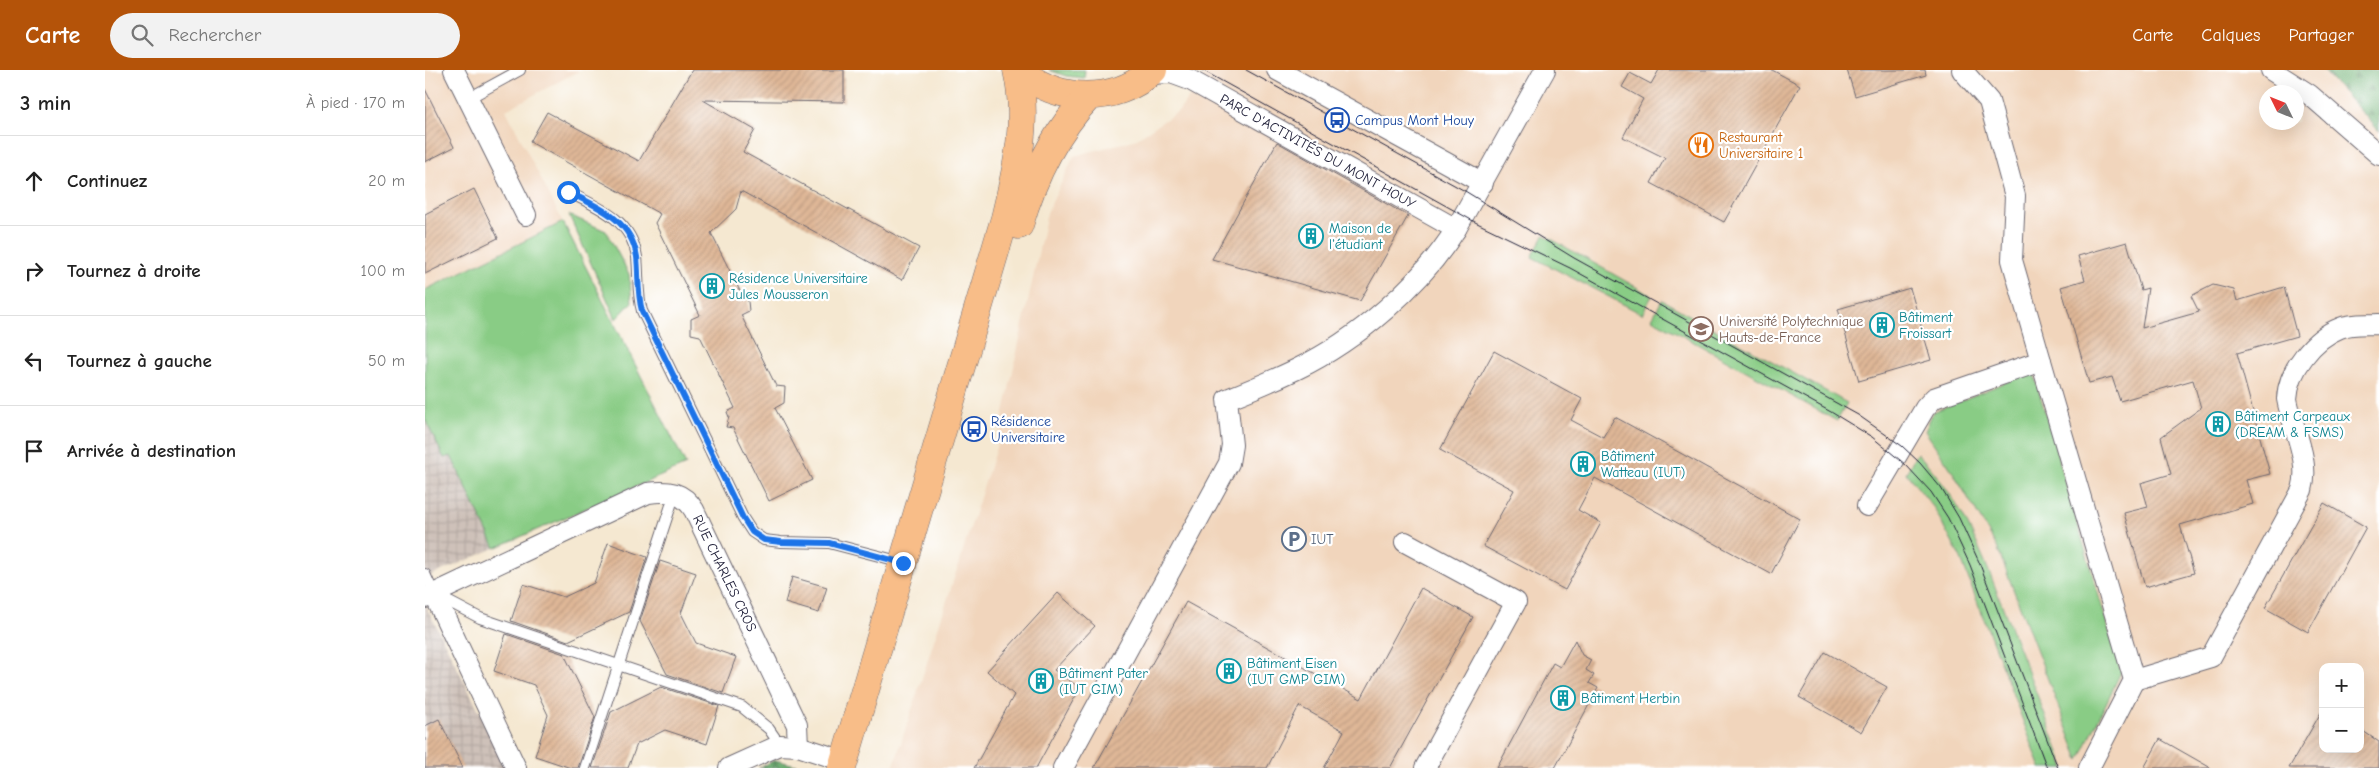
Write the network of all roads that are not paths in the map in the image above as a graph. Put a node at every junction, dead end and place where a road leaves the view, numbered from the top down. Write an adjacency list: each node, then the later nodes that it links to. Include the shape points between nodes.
1 (454, 70): 10 (street)
2 (521, 70): 10 (lane)
3 (1018, 70): 9 (main road, via 1050,90); 21 (main road, via 1024,113 1022,142 1005,218)
4 (1277, 70): 12 (street)
5 (1545, 70): 12 (street)
6 (1962, 70): 17 (street, via 1989,101 1992,111 2015,196 2012,260)
7 (2271, 70): 11 (street, via 2310,95)
8 (1151, 72): 9 (main road, via 1121,90); 15 (street, PARC D'ACTIVITÉS DU MONT HOUY, via 1185,77)
9 (1089, 96): 27 (main road, via 1053,142 1021,220)
10 (469, 98): 14 (street)
11 (2379, 155)
12 (1483, 183): 15 (street)
13 (568, 192): 21 (lane, via 610,213 625,228 637,258 642,311 752,532 771,542 829,543)
14 (526, 215)
15 (1457, 229): 31 (street, via 1404,291 1347,339 1298,369 1227,400 1232,445 1229,463)
16 (2379, 324): 25 (street, via 2347,326 2327,335 2294,370 2287,390 2306,472 2303,490 2211,658)
17 (2041, 361): 19 (street, via 1935,398 1925,408); 25 (street)
18 (675, 493): 23 (street, via 648,493); 24 (lane); 26 (street, RUE CHARLES CROS, via 690,503 699,518 797,725)
19 (1867, 506)
20 (1405, 542): 32 (street, via 1516,602)
21 (903, 563): 27 (main road)
22 (425, 574): 23 (lane)
23 (429, 596): 24 (lane, via 480,618); 28 (street)
24 (617, 665): 26 (lane, via 742,707); 29 (lane)
25 (2134, 680): 33 (street)
26 (789, 746): 27 (street); 30 (street)
27 (848, 766)
28 (517, 768)
29 (585, 768)
30 (729, 768)
31 (1063, 768)
32 (1425, 768)
33 (2089, 768)

